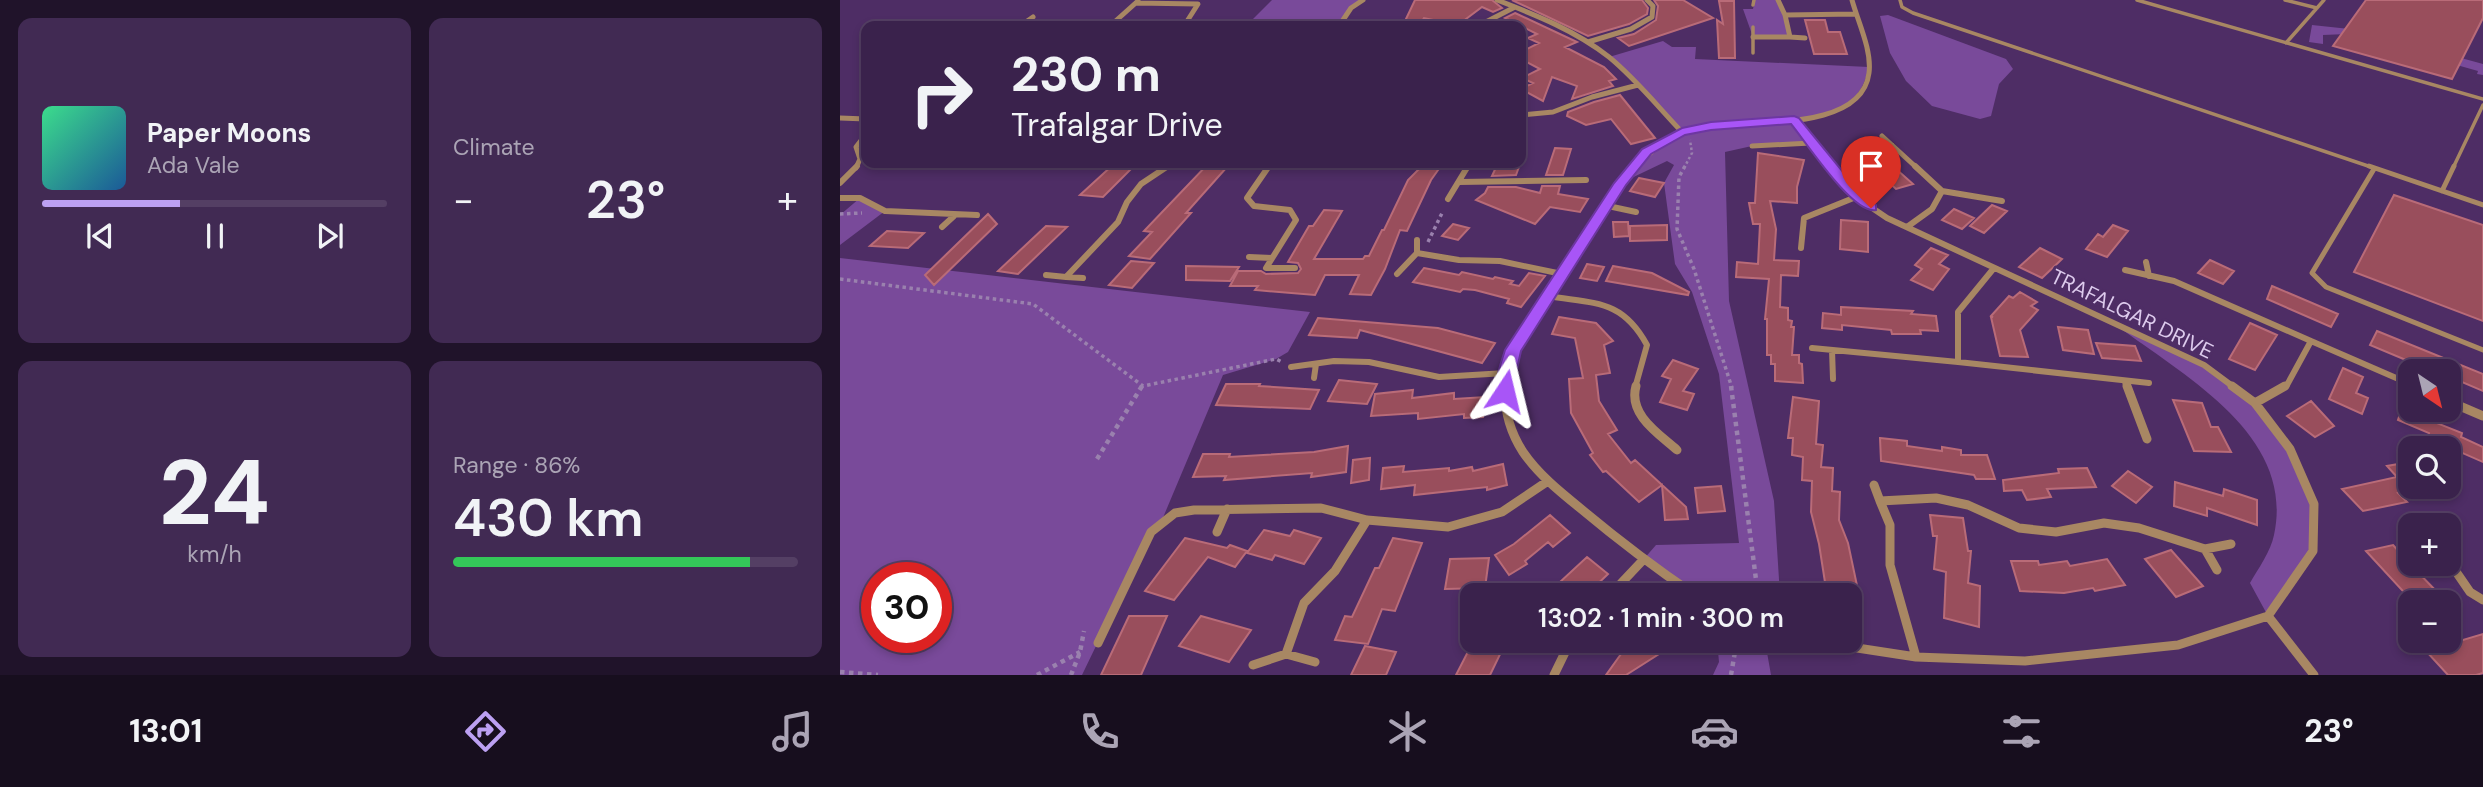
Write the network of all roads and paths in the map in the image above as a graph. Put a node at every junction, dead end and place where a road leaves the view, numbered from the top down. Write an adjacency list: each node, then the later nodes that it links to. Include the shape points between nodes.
1 (1363, 0): 19 (street)
2 (1497, 0): 11 (street)
3 (1647, 0): 25 (street, via 1653,6 1652,17 1631,29)
4 (1779, 0): 14 (street)
5 (1852, 0): 13 (street)
6 (1900, 0): 45 (lane, via 1902,7 1913,13)
7 (2137, 0): 26 (lane)
8 (2286, 0): 12 (lane)
9 (2324, 0): 12 (lane)
10 (1138, 2): 17 (street); 18 (street, via 1198,4)
11 (1516, 7): 20 (street); 25 (street)
12 (2317, 8): 26 (lane)
13 (1856, 14): 14 (street); 34 (street, via 1870,71 1864,87 1852,102 1826,114)
14 (1785, 15): 23 (street)
15 (1033, 17): 16 (street)
16 (1027, 21)
17 (1116, 21)
18 (1187, 21)
19 (1343, 21)
20 (1488, 21)
21 (1752, 27): 22 (lane)
22 (1753, 37): 23 (street); 27 (lane)
23 (1790, 37): 24 (street)
24 (1805, 38)
25 (1588, 42): 28 (street)
26 (2286, 43): 29 (lane)
27 (1753, 53)
28 (1638, 85): 31 (street, via 1553,112); 35 (street)
29 (2483, 99)
30 (2483, 105): 50 (lane)
31 (1526, 115)
32 (840, 118): 33 (street)
33 (861, 119)
34 (1794, 120): 35 (street); 38 (street, TRAFALGAR DRIVE)
35 (1682, 132): 56 (street, via 1641,157); 112 (path, via 1692,142 1692,153 1679,177 1676,229 1694,269 1732,389)
36 (1882, 136): 39 (street)
37 (861, 138): 48 (street, via 855,170)
38 (1811, 144): 40 (street); 51 (street, TRAFALGAR DRIVE)
39 (1892, 145): 41 (street); 49 (street)
40 (1752, 146)
41 (1877, 148)
42 (1165, 168): 75 (street, via 1141,184 1126,202 1118,222)
43 (1267, 168): 66 (street, via 1247,198 1254,206 1290,209 1296,220)
44 (1467, 168): 47 (street)
45 (2374, 169): 50 (lane); 82 (lane, via 2312,273 2326,287)
46 (1586, 180): 47 (street)
47 (1459, 182): 53 (street)
48 (840, 183)
49 (1942, 191): 54 (street); 61 (street, via 1932,209)
50 (2442, 191): 55 (lane)
51 (1856, 197): 61 (street, TRAFALGAR DRIVE); 63 (street, via 1804,218)
52 (840, 198): 59 (street, via 860,198 885,211)
53 (1448, 200): 64 (path, via 1432,238)
54 (2002, 201)
55 (2483, 205)
56 (1608, 206): 57 (street); 72 (street)
57 (1636, 212)
58 (978, 215): 59 (street)
59 (954, 216): 60 (street)
60 (942, 227)
61 (1907, 227): 69 (street, TRAFALGAR DRIVE)
62 (1417, 240): 64 (street)
63 (1801, 248)
64 (1417, 253): 71 (street); 72 (street, via 1500,261)
65 (1249, 257): 66 (street)
66 (1272, 258): 68 (street, via 1266,268)
67 (2146, 262): 74 (street)
68 (1294, 268)
69 (1994, 268): 83 (street, via 1958,312); 93 (street, TRAFALGAR DRIVE, via 2204,365)
70 (2125, 270): 74 (street)
71 (1397, 274)
72 (1562, 274): 78 (street)
73 (1046, 275): 75 (street)
74 (2149, 276): 79 (street, via 2174,281)
75 (1066, 277): 76 (street)
76 (1083, 278)
77 (840, 279): 92 (path, via 1033,304)
78 (1548, 296): 86 (street, via 1514,350); 97 (street, via 1611,307 1635,323 1647,345 1634,392 1642,420)
79 (2311, 341): 89 (street); 93 (street, via 2287,384)
80 (1812, 348): 81 (street)
81 (1832, 349): 83 (street); 88 (street)
82 (2483, 350)
83 (1958, 362): 90 (street)
84 (1316, 363): 85 (street); 86 (street, via 1369,362 1438,376); 87 (street)
85 (1291, 367): 92 (path, via 1276,359)
86 (1506, 373): 99 (street, via 1505,410 1517,442)
87 (1314, 378)
88 (1833, 379)
89 (2398, 379)
90 (2125, 382): 91 (street); 96 (street)
91 (2148, 383)
92 (1143, 386): 98 (path)
93 (2255, 403): 114 (street, TRAFALGAR DRIVE, via 2290,449 2314,503 2313,551)
94 (2461, 407): 95 (street)
95 (2483, 416)
96 (2147, 439)
97 (1677, 450)
98 (1097, 459)
99 (1548, 481): 103 (street, via 1502,512 1448,527); 107 (street)
100 (1874, 485): 101 (street)
101 (1880, 501): 106 (street, via 1936,498 1968,505 2019,527 2056,532 2104,523 2139,528); 122 (street, via 1890,525 1890,565)
102 (1227, 509): 103 (street, via 1321,508); 104 (street); 116 (street, via 1174,513 1151,531)
103 (1367, 520): 121 (street, via 1335,571 1304,603)
104 (1217, 532)
105 (2231, 544): 106 (street)
106 (2206, 549): 108 (street)
107 (1643, 560): 110 (street); 111 (street)
108 (2217, 570)
109 (2459, 576): 113 (street, via 2470,592)
110 (1621, 583)
111 (1677, 583)
112 (1756, 583)
113 (2483, 600)
114 (2268, 616): 122 (street, via 2178,645 2025,661); 131 (street)
115 (1083, 631): 118 (path)
116 (1098, 643)
117 (1862, 649): 122 (street)
118 (1080, 652): 127 (path); 128 (path)
119 (1565, 653): 129 (street)
120 (1735, 653): 130 (path)
121 (1286, 654): 123 (street); 124 (street)
122 (1916, 657)
123 (1315, 662)
124 (1253, 665)
125 (840, 672): 126 (path)
126 (878, 675)
127 (1037, 675)
128 (1071, 675)
129 (1554, 675)
130 (1731, 675)
131 (2314, 675)

